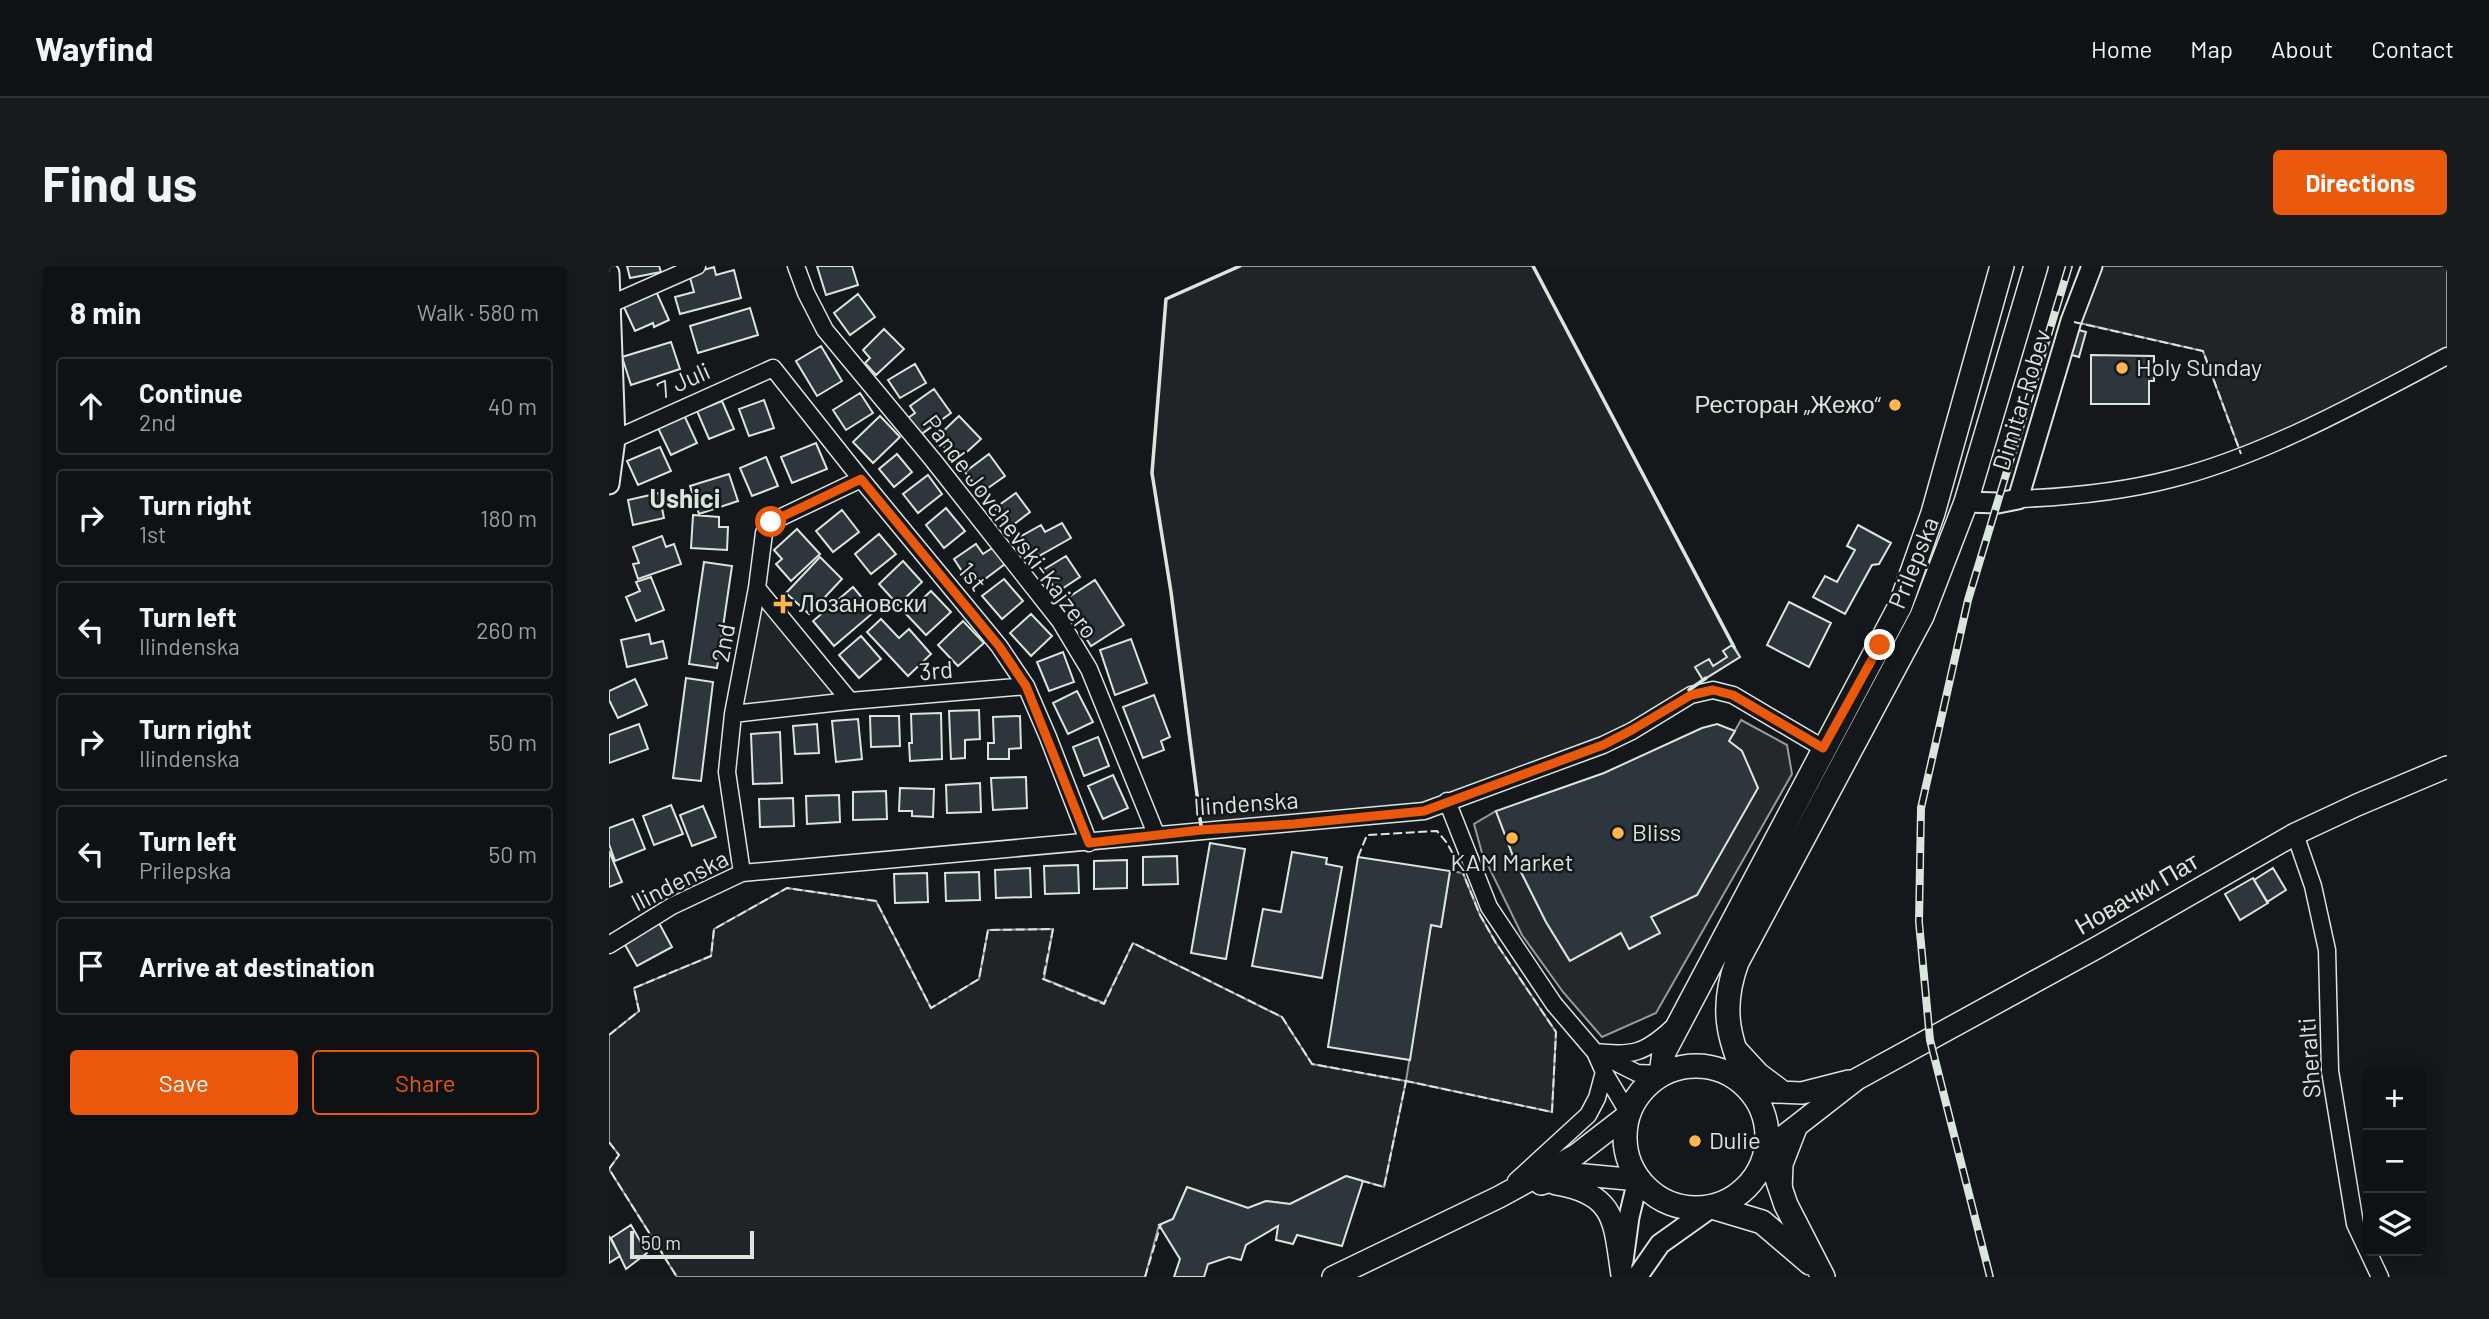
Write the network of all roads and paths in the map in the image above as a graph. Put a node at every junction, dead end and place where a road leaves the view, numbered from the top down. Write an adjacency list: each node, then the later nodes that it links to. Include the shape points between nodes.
1 (697, 266): 7 (street)
2 (796, 266): 22 (street, Pande Jovchevski-Kajzero, via 825,330 1060,621 1089,669)
3 (2002, 266): 19 (main road, Prilepska, via 1933,513 1900,606)
4 (2035, 266): 14 (main road, Prilepska)
5 (2092, 266): 13 (street, Dimitar Robev)
6 (609, 273): 7 (street)
7 (611, 304): 10 (street)
8 (2447, 356): 13 (street, via 2230,460 2173,479)
9 (773, 368): 10 (street, 7 Juli); 11 (street, 1st)
10 (615, 439): 12 (street)
11 (861, 479): 15 (street, 2nd, via 771,522 764,533); 16 (street, 1st, via 999,646)
12 (609, 484)
13 (2018, 499): 14 (street, Dimitar Robev)
14 (1966, 502): 28 (main road, Prilepska, via 1923,616 1737,962 1730,981 1727,1019)
15 (757, 588): 17 (street); 18 (street, 2nd)
16 (1026, 686): 17 (street, 3rd); 24 (street, 1st)
17 (850, 701): 18 (street, 3rd)
18 (733, 714): 25 (street, 2nd, via 727,772)
19 (1823, 748): 21 (street, Ilindenska, via 1733,695 1713,690 1691,695 1603,745); 27 (main road, Prilepska)
20 (2447, 767): 23 (main road, Новачки Пат)
21 (1447, 801): 22 (street, Ilindenska, via 1424,811); 29 (street, via 1489,907 1554,1004)
22 (1156, 834): 24 (street, Ilindenska)
23 (2295, 834): 32 (main road, Новачки Пат); 46 (street, Sheralti, via 2313,886 2327,950 2330,1071 2355,1224)
24 (1089, 843): 25 (street, Ilindenska)
25 (742, 873): 26 (street, Ilindenska, via 672,906)
26 (609, 945)
27 (1681, 1018): 29 (street, via 1658,1041 1635,1054); 31 (main road, Prilepska, via 1664,1052)
28 (1732, 1045): 33 (main road, Prilepska); 34 (main road)
29 (1595, 1052): 30 (street); 31 (street, via 1637,1073)
30 (1604, 1072): 35 (street); 41 (street, via 1588,1115)
31 (1661, 1074): 33 (main road, via 1699,1065 1737,1078); 35 (main road, via 1646,1084)
32 (1857, 1079): 34 (main road, via 1802,1093); 36 (main road)
33 (1751, 1091): 34 (main road); 37 (main road, via 1763,1109)
34 (1783, 1092)
35 (1629, 1114): 38 (main road, via 1624,1137); 41 (main road, via 1576,1155)
36 (1795, 1128): 37 (main road); 40 (main road, via 1781,1164)
37 (1767, 1149): 40 (main road); 42 (main road, via 1748,1186)
38 (1638, 1180): 39 (main road, via 1574,1174); 42 (main road, via 1671,1204); 44 (street, via 1629,1217)
39 (1547, 1182): 41 (main road); 44 (main road, via 1591,1193 1603,1203 1613,1218)
40 (1781, 1191): 43 (main road)
41 (1499, 1197): 45 (main road)
42 (1712, 1207): 43 (main road, via 1762,1222); 44 (street, via 1660,1244)
43 (1822, 1275)
44 (1627, 1276)
45 (1333, 1277)
46 (2380, 1277)

